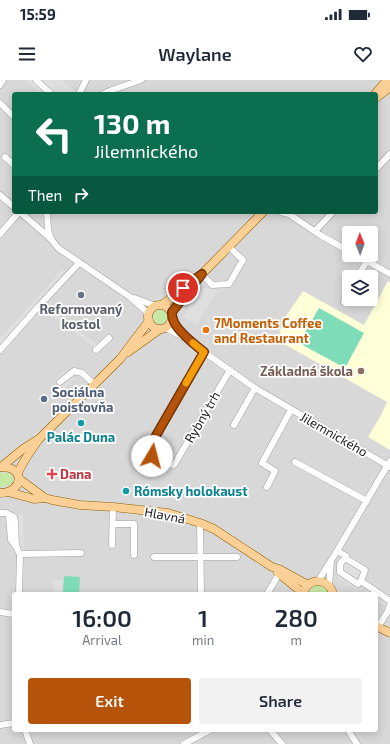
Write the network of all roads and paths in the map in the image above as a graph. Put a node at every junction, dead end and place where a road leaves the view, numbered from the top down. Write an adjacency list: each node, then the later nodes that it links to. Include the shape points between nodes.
1 (3, 80): 6 (street)
2 (36, 80): 8 (street)
3 (86, 80): 9 (street)
4 (141, 80): 10 (street)
5 (387, 80): 11 (main road)
6 (0, 85)
7 (390, 86): 12 (main road)
8 (49, 92)
9 (80, 92)
10 (108, 92)
11 (376, 92)
12 (378, 96)
13 (0, 103): 14 (street)
14 (12, 115)
15 (390, 154): 18 (street)
16 (5, 157): 17 (street)
17 (12, 163)
18 (378, 167)
19 (0, 195): 20 (street)
20 (12, 205)
21 (18, 214): 28 (street)
22 (22, 214): 29 (street)
23 (47, 214): 29 (street)
24 (261, 214): 30 (main road)
25 (290, 214): 27 (street)
26 (332, 214): 27 (street)
27 (315, 231): 31 (street)
28 (0, 234)
29 (51, 239): 33 (street, via 58,248)
30 (229, 247): 34 (main road); 34 (street, via 243,260 229,284 212,285)
31 (342, 247)
32 (369, 262): 35 (street)
33 (79, 263): 36 (street); 43 (street)
34 (202, 274): 37 (main road); 38 (main road)
35 (390, 274)
36 (130, 297): 37 (street); 39 (street)
37 (159, 305): 38 (main road, via 168,307); 39 (main road, via 151,309)
38 (172, 315): 40 (main road, via 170,324); 42 (street, Jilemnického, via 177,326)
39 (149, 318): 40 (main road, via 154,327); 46 (main road)
40 (163, 328): 42 (street, Jilemnického); 46 (main road)
41 (109, 338): 44 (street)
42 (189, 340): 45 (street, Jilemnického)
43 (0, 350)
44 (96, 350)
45 (204, 352): 47 (street, Jilemnického); 47 (street, Rybný trh, via 150,446 152,456 166,464 174,465)
46 (120, 358): 49 (main road)
47 (230, 370): 50 (street, Jilemnického)
48 (60, 382): 49 (street, via 74,371 82,373)
49 (94, 384): 53 (main road)
50 (255, 388): 51 (street, Jilemnického); 52 (street)
51 (291, 410): 55 (street, Jilemnického); 58 (street, via 262,463 275,471)
52 (234, 425)
53 (38, 440): 56 (main road); 57 (main road, via 22,463)
54 (296, 462): 61 (street)
55 (389, 464): 61 (street, Jilemnického)
56 (0, 467): 57 (main road, via 10,468)
57 (18, 476): 59 (main road, via 16,486); 60 (main road)
58 (267, 487)
59 (4, 492): 60 (main road, Hlavná, via 34,499)
60 (45, 498): 62 (main road, Hlavná, via 80,505)
61 (367, 501): 67 (street, Jilemnického)
62 (114, 507): 64 (main road, Hlavná, via 168,513); 65 (street)
63 (0, 513): 69 (street, via 14,517 17,548)
64 (200, 523): 72 (street); 76 (main road, Hlavná)
65 (113, 524): 66 (street); 70 (street, via 134,524)
66 (112, 545)
67 (337, 551): 74 (street, via 346,556); 75 (street, Jilemnického)
68 (81, 553): 69 (street)
69 (20, 554): 82 (street)
70 (134, 555)
71 (154, 557): 72 (street)
72 (200, 557): 73 (street); 83 (street)
73 (237, 557)
74 (345, 558): 79 (street, via 365,570); 79 (street, via 340,564 340,572 358,584)
75 (331, 560): 78 (street, Jilemnického); 81 (street, Jilemnického)
76 (272, 567): 77 (main road, Hlavná); 80 (main road, Hlavná)
77 (279, 574): 84 (street); 85 (main road, Hlavná)
78 (318, 581): 80 (main road); 81 (main road)
79 (361, 581): 88 (street)
80 (308, 585): 86 (main road)
81 (329, 585): 87 (main road)
82 (19, 592)
83 (201, 592)
84 (268, 592)
85 (302, 592)
86 (304, 592)
87 (332, 592)
88 (377, 592)
89 (378, 593): 90 (street)
90 (390, 601)
91 (390, 605): 94 (street)
92 (0, 612): 93 (street)
93 (12, 614)
94 (378, 626)
95 (378, 627): 96 (main road)
96 (390, 633)
97 (12, 723): 98 (street)
98 (0, 725)
99 (26, 732): 103 (street)
100 (206, 732): 104 (street)
101 (272, 732): 105 (street)
102 (349, 732): 106 (street)
103 (30, 744)
104 (184, 744)
105 (282, 744)
106 (357, 744)

